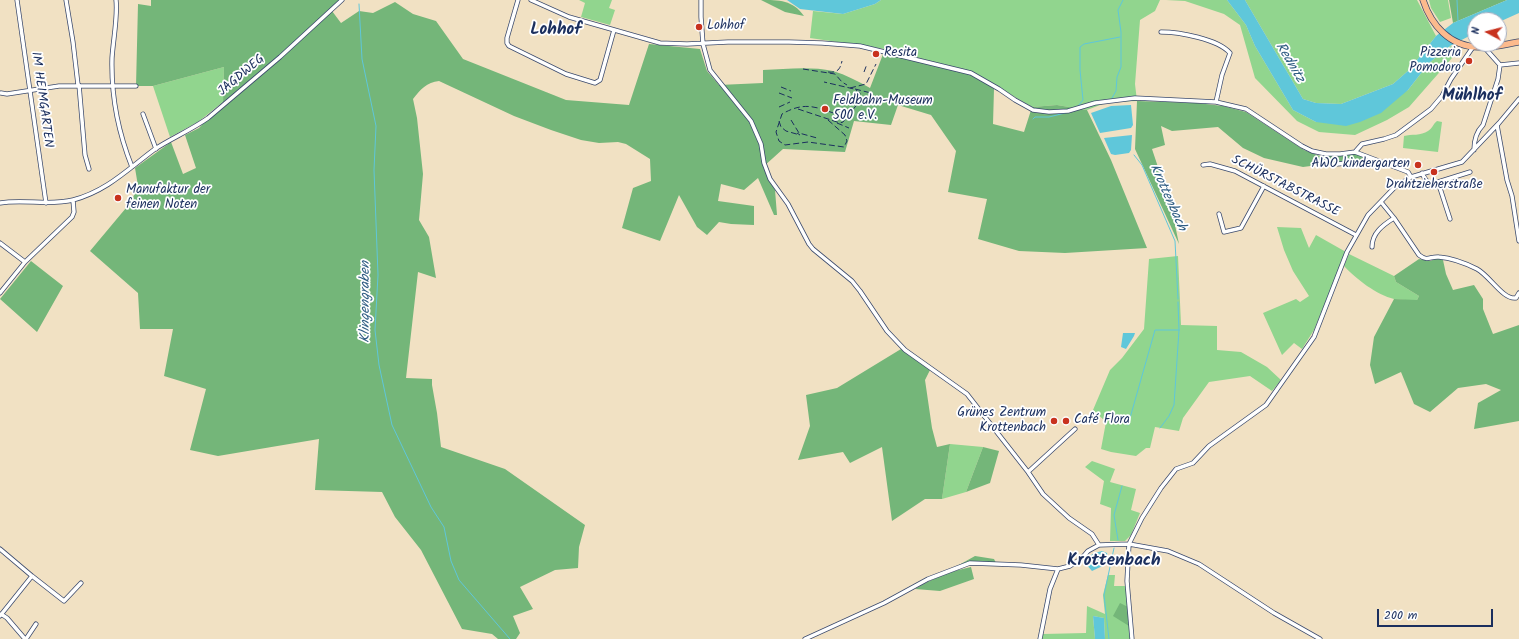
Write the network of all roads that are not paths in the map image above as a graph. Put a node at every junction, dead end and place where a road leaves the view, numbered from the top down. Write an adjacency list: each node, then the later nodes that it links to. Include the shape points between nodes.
1 (17, 0): 22 (street, IM HEIMGARTEN)
2 (66, 0): 19 (street)
3 (116, 0): 21 (street)
4 (342, 0): 28 (street, JAGDWEG, via 208,118)
5 (518, 0): 9 (street, via 506,38 509,46 566,74 588,81 595,83 600,80)
6 (531, 0): 9 (street, via 569,17)
7 (701, 0): 12 (street)
8 (1423, 0): 14 (main road, via 1430,17 1440,30 1453,40)
9 (614, 30): 12 (street, via 660,43)
10 (1161, 32): 25 (street, via 1210,41 1230,53)
11 (1519, 42): 13 (main road)
12 (703, 44): 25 (street, via 793,42 860,46 971,73 1033,110 1044,112 1068,111 1095,103 1135,98); 56 (street, via 710,70 751,120 761,144 770,179 788,204 809,244 852,281 887,331 905,350 967,394)
13 (1507, 44)
14 (1467, 46)
15 (1467, 52): 30 (street, via 1442,96 1431,109 1396,135 1362,144)
16 (1488, 52): 18 (street)
17 (1519, 63): 18 (street)
18 (1500, 65): 29 (street, via 1498,79 1483,124 1479,128)
19 (78, 85): 21 (street); 22 (street); 35 (street, via 85,155)
20 (136, 86): 21 (street)
21 (113, 87): 34 (street, via 118,126)
22 (30, 91): 23 (street, via 7,94); 44 (street, IM HEIMGARTEN)
23 (1, 92)
24 (1519, 99): 27 (street)
25 (1216, 102): 30 (street, via 1246,109 1312,151 1326,154)
26 (143, 114): 28 (street)
27 (1497, 125): 29 (street); 49 (street)
28 (156, 149): 34 (street, JAGDWEG)
29 (1474, 150): 37 (street, via 1462,162)
30 (1355, 152): 31 (street)
31 (1384, 163): 32 (street); 38 (street, via 1408,172)
32 (1337, 164)
33 (1203, 165): 40 (street, SCHÜRSTABSTRASSE, via 1210,164 1235,170)
34 (132, 167): 41 (street, JAGDWEG, via 97,192)
35 (90, 169)
36 (1470, 172): 39 (street)
37 (1422, 174): 38 (street); 39 (street, via 1428,183)
38 (1411, 177): 42 (street, via 1395,187)
39 (1438, 182): 47 (street)
40 (1264, 186): 45 (street, via 1241,228 1224,232); 48 (street, SCHÜRSTABSTRASSE)
41 (72, 200): 44 (street, JAGDWEG); 52 (street, via 72,217)
42 (1381, 202): 46 (street); 48 (street, via 1368,215)
43 (0, 203): 44 (street, JAGDWEG)
44 (46, 203)
45 (1219, 214)
46 (1394, 218): 51 (street, via 1381,227 1372,240); 54 (street, via 1422,258 1439,257 1473,267 1483,272 1511,299 1516,298)
47 (1450, 219)
48 (1356, 235): 57 (street, via 1314,337 1283,382 1266,405 1210,445 1193,463 1176,469 1142,518)
49 (1519, 241)
50 (0, 243): 52 (street)
51 (1372, 247)
52 (25, 262): 53 (street)
53 (0, 292)
54 (1519, 293)
55 (1075, 429): 56 (street)
56 (1028, 472): 58 (street, via 1055,507 1092,534)
57 (1129, 544): 58 (street); 68 (street, via 1127,581); 69 (street, via 1168,551 1199,564 1274,613)
58 (1099, 545): 60 (street, via 1070,566)
59 (0, 549): 61 (street)
60 (1058, 569): 66 (street, via 970,563 928,579 884,603); 67 (street, via 1050,589)
61 (32, 576): 62 (street, via 64,601); 63 (street)
62 (82, 583)
63 (1, 615): 65 (street)
64 (36, 624): 65 (street)
65 (26, 639)
66 (805, 639)
67 (1040, 639)
68 (1132, 639)
69 (1320, 639)

